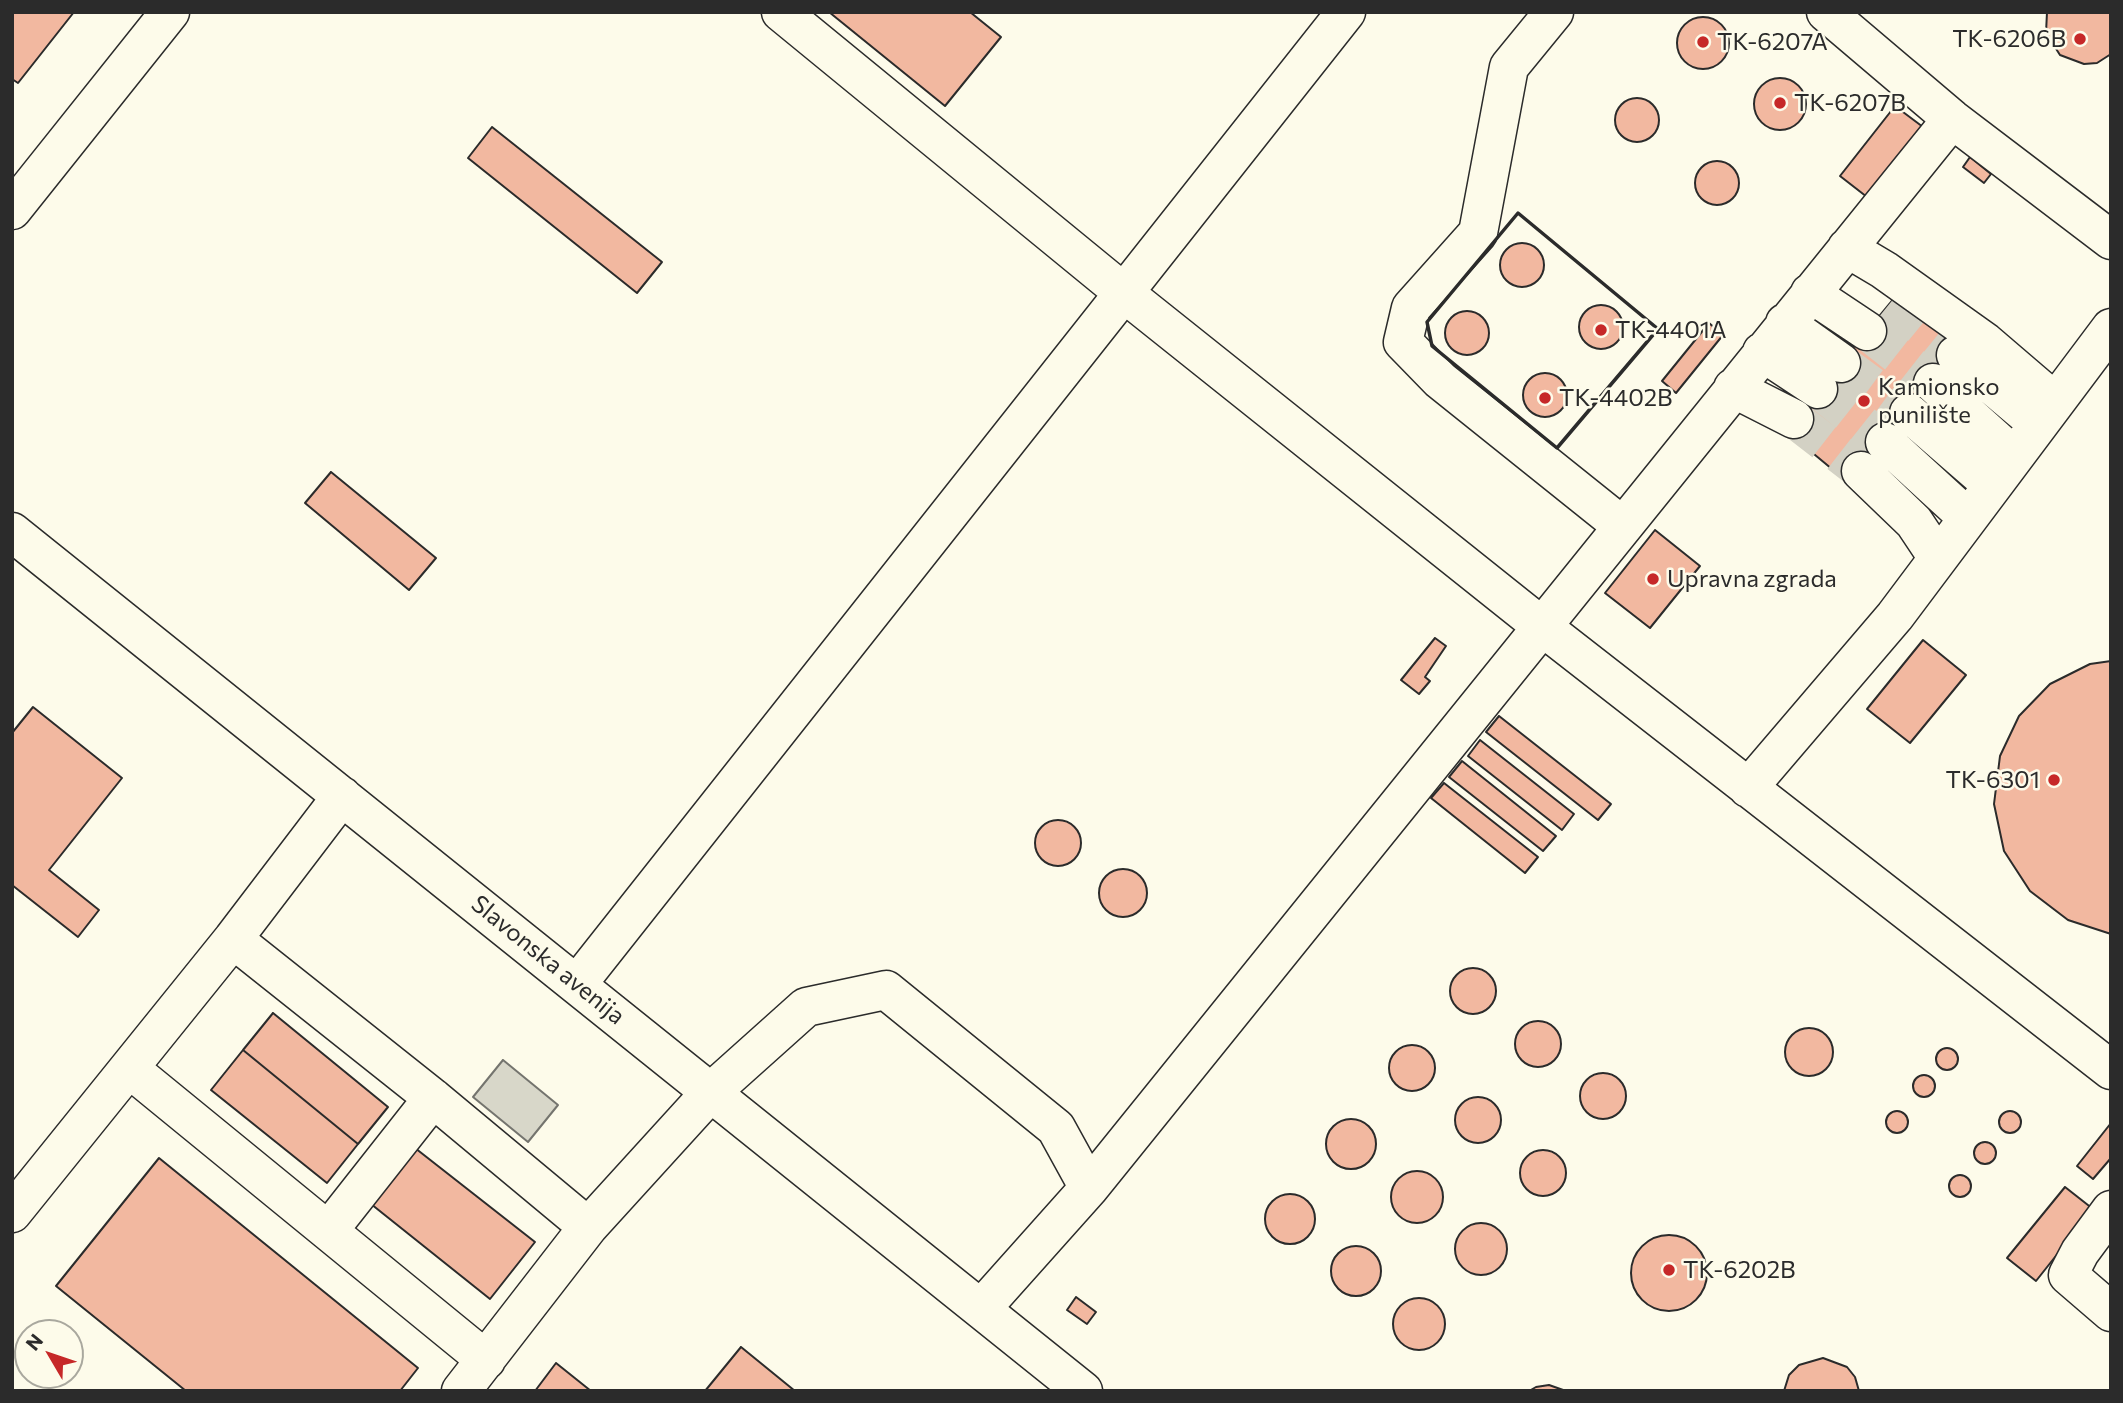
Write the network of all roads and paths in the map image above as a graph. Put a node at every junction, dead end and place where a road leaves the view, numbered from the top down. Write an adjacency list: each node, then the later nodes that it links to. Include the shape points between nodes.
1 (170, 12): 7 (street)
2 (781, 12): 10 (street)
3 (1346, 12): 10 (street)
4 (1554, 12): 22 (street, via 1509,67 1478,233 1411,308 1403,342 1440,380)
5 (1826, 12): 6 (street)
6 (1952, 119): 8 (street); 9 (street)
7 (12, 210)
8 (2111, 240)
9 (1829, 270): 11 (street, via 1864,283); 13 (street); 14 (street); 17 (street, via 1884,270 1985,342)
10 (1124, 293): 25 (street); 29 (street)
11 (1891, 302)
12 (2111, 328): 17 (street)
13 (1867, 331)
14 (1774, 338): 15 (street); 16 (street)
15 (1830, 376)
16 (1733, 388): 18 (street); 22 (street)
17 (2046, 413): 20 (street); 20 (street, via 1945,369)
18 (1794, 419)
19 (1861, 471): 24 (street, via 1914,522)
20 (2003, 471): 21 (street); 21 (street, via 1897,427)
21 (1968, 517): 24 (street)
22 (1621, 525): 25 (street)
23 (12, 532): 27 (street, Slavonska avenija)
24 (1938, 558): 26 (street, via 1895,616)
25 (1540, 625): 26 (street); 34 (street)
26 (1748, 788): 31 (street)
27 (342, 796): 28 (street); 29 (street, Slavonska avenija)
28 (233, 939): 30 (street); 33 (street)
29 (578, 983): 32 (street, Slavonska avenija)
30 (130, 1069): 36 (street); 38 (street)
31 (2111, 1070)
32 (710, 1093): 34 (street, via 806,1007 886,990 1056,1128); 37 (street); 39 (street, Slavonska avenija)
33 (433, 1098): 37 (street); 38 (street)
34 (1089, 1188): 39 (street)
35 (2111, 1210): 40 (street, via 2068,1275)
36 (12, 1213)
37 (588, 1227): 41 (street)
38 (329, 1230): 41 (street)
39 (981, 1309): 43 (street, Slavonska avenija)
40 (2111, 1312)
41 (486, 1360): 42 (street)
42 (461, 1391)
43 (1083, 1391)

